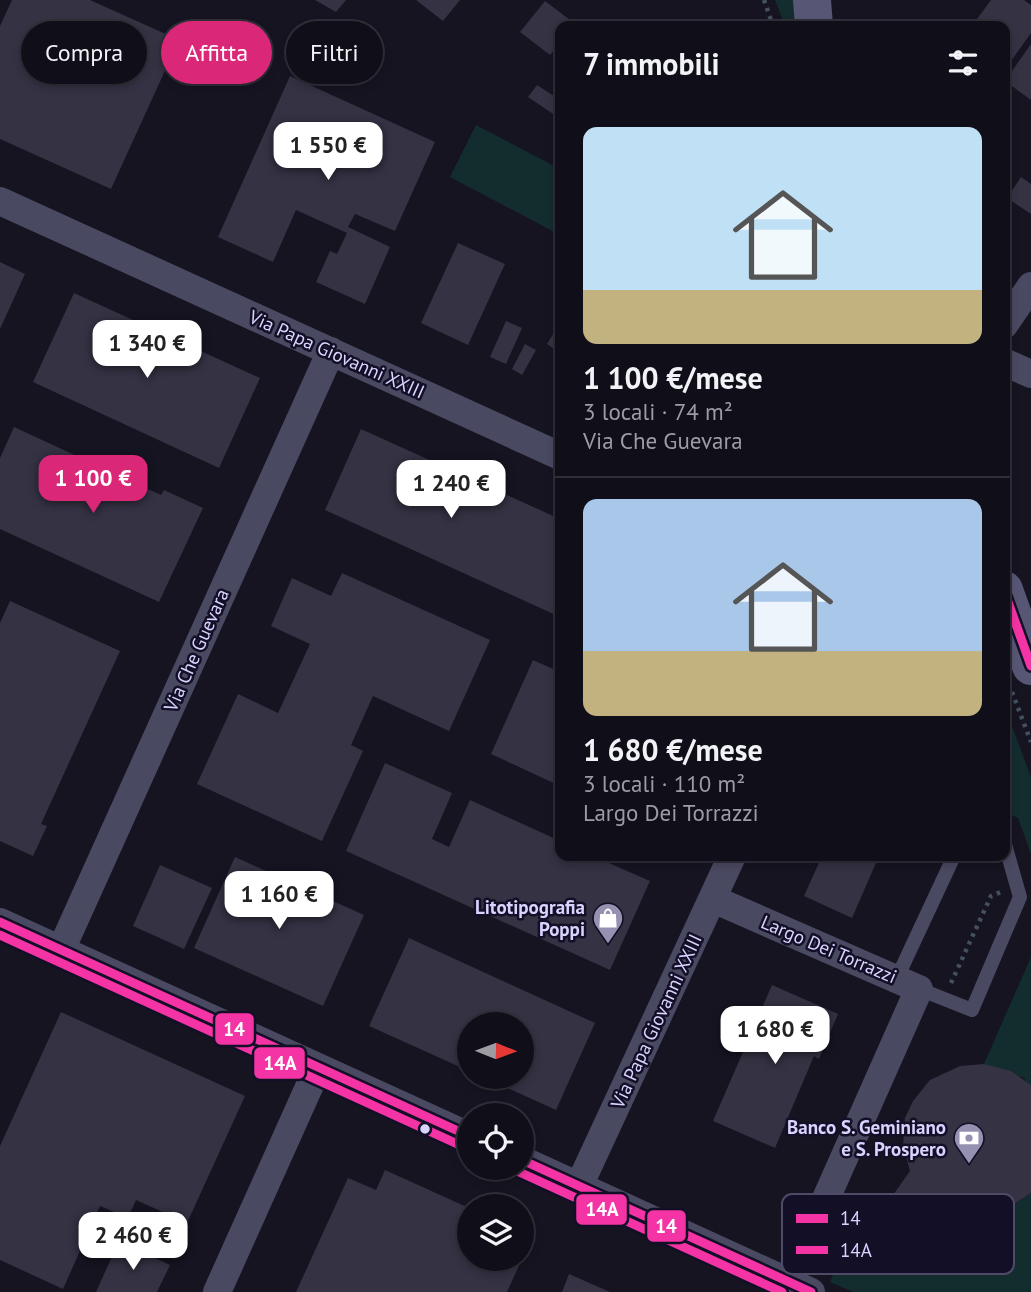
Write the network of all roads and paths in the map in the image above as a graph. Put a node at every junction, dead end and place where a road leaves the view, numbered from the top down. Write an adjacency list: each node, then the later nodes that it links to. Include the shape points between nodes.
1 (764, 0): 3 (path)
2 (812, 0): 4 (main road)
3 (771, 21)
4 (814, 21)
5 (0, 201): 8 (street, Via Papa Giovanni XXIII)
6 (1031, 286): 7 (street)
7 (1010, 316)
8 (331, 351): 11 (street, Via Papa Giovanni XXIII); 20 (street, Via Che Guevara)
9 (1010, 365): 10 (street)
10 (1031, 374)
11 (555, 454)
12 (1010, 622): 13 (main road)
13 (1020, 674): 14 (path)
14 (1031, 741)
15 (730, 861): 18 (street, Via Papa Giovanni XXIII)
16 (952, 861): 21 (lane)
17 (1010, 861): 21 (lane, via 1020,897 972,1010)
18 (713, 899): 21 (street, Largo Dei Torrazzi); 25 (street, Via Papa Giovanni XXIII)
19 (0, 922): 20 (street)
20 (61, 950): 22 (street)
21 (908, 983): 26 (street, Largo Dei Torrazzi)
22 (318, 1067): 23 (street); 28 (street)
23 (457, 1131)
24 (534, 1165): 25 (street)
25 (579, 1186): 27 (street)
26 (833, 1194)
27 (800, 1287)
28 (217, 1292)

